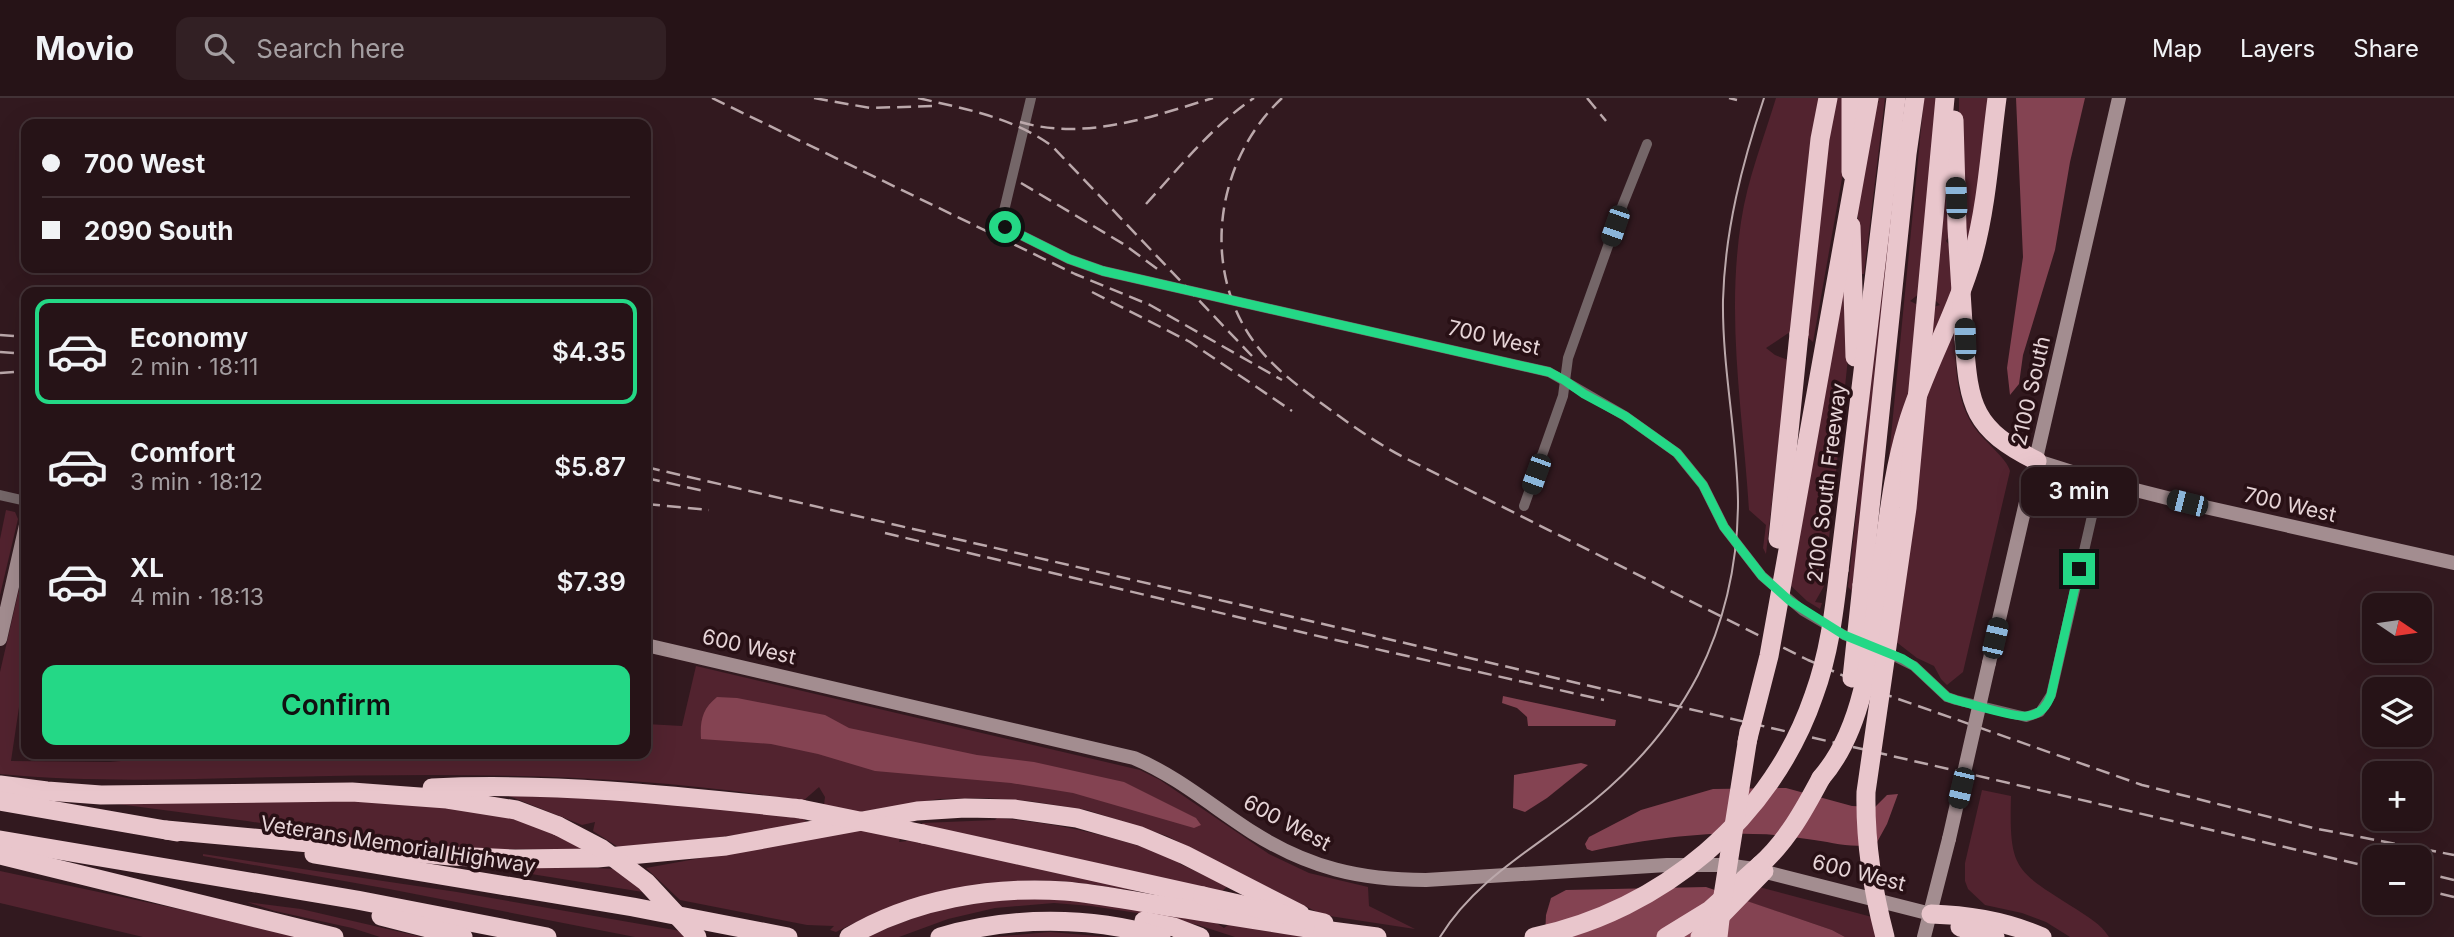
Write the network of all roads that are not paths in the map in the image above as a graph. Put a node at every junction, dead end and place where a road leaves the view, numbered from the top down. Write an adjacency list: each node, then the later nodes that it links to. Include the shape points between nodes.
1 (1031, 98): 12 (street, 700 West, via 1003,215 1005,227 1103,271 1549,372)
2 (1828, 98): 24 (highway, bridge, via 1765,637)
3 (1851, 98): 14 (highway, via 1855,354)
4 (1869, 98): 24 (highway, bridge, via 1771,643)
5 (1896, 98): 14 (highway, 2100 South Freeway)
6 (1915, 98): 21 (highway, 2100 South Freeway)
7 (1945, 98): 52 (highway, bridge, via 1907,508 1866,792 1870,871)
8 (1954, 98): 13 (highway, bridge, via 1967,378 1980,418 2006,445)
9 (1997, 98): 21 (highway, via 1973,255 1907,425)
10 (2119, 98): 13 (street, 2100 South)
11 (1647, 144): 12 (street, via 1568,358)
12 (1564, 380): 15 (street, 700 West, via 1677,453 1762,576 1803,611 1844,635 1903,659 1947,697 2026,717 2040,712 2051,695); 18 (street, via 1563,396)
13 (2037, 461): 15 (street, 700 West); 34 (street, 2100 South, bridge)
14 (1851, 477): 48 (highway, 2100 South Freeway, bridge, via 1831,633 1814,697 1765,789 1716,843 1662,885 1597,918)
15 (2100, 481): 20 (street, 700 West)
16 (0, 495): 17 (street)
17 (21, 500)
18 (1524, 506)
19 (21, 547): 22 (street)
20 (2454, 563)
21 (1870, 587): 30 (highway, 2100 South Freeway, bridge, via 1842,726 1821,778)
22 (0, 639)
23 (651, 646): 34 (street, 600 West, via 1134,758 1304,861 1352,875 1426,880 1726,865)
24 (1747, 741): 51 (highway, bridge)
25 (0, 785): 26 (highway, via 101,795)
26 (352, 792): 33 (highway, bridge, via 489,785 665,795 801,809 923,834); 39 (highway, bridge, via 516,810 558,826 602,849 646,882)
27 (0, 801): 28 (highway, Veterans Memorial Highway)
28 (166, 831): 40 (highway, Veterans Memorial Highway, via 558,894); 45 (highway, via 451,856 573,859 726,846 917,811 1014,809 1093,821 1148,839)
29 (0, 840): 32 (highway)
30 (1773, 853): 49 (highway, bridge, via 1710,910); 50 (highway, via 1764,871)
31 (0, 855): 36 (highway)
32 (357, 900): 37 (highway, via 384,918); 38 (highway)
33 (1201, 904): 41 (highway, via 1068,891 1002,891 923,906); 46 (highway, bridge); 47 (highway, bridge)
34 (1931, 914): 53 (street, 2100 South); 54 (highway); 55 (highway, via 1963,915)
35 (1038, 922): 42 (highway); 43 (highway, via 1101,925); 44 (highway, via 1077,914 1111,916 1174,927)
36 (334, 937)
37 (463, 937)
38 (547, 937)
39 (697, 937)
40 (788, 937)
41 (849, 937)
42 (940, 937)
43 (1161, 937)
44 (1200, 937)
45 (1345, 937)
46 (1377, 937)
47 (1384, 937)
48 (1534, 937)
49 (1666, 937)
50 (1700, 937)
51 (1718, 937)
52 (1885, 937)
53 (1924, 937)
54 (1995, 937)
55 (2042, 937)

